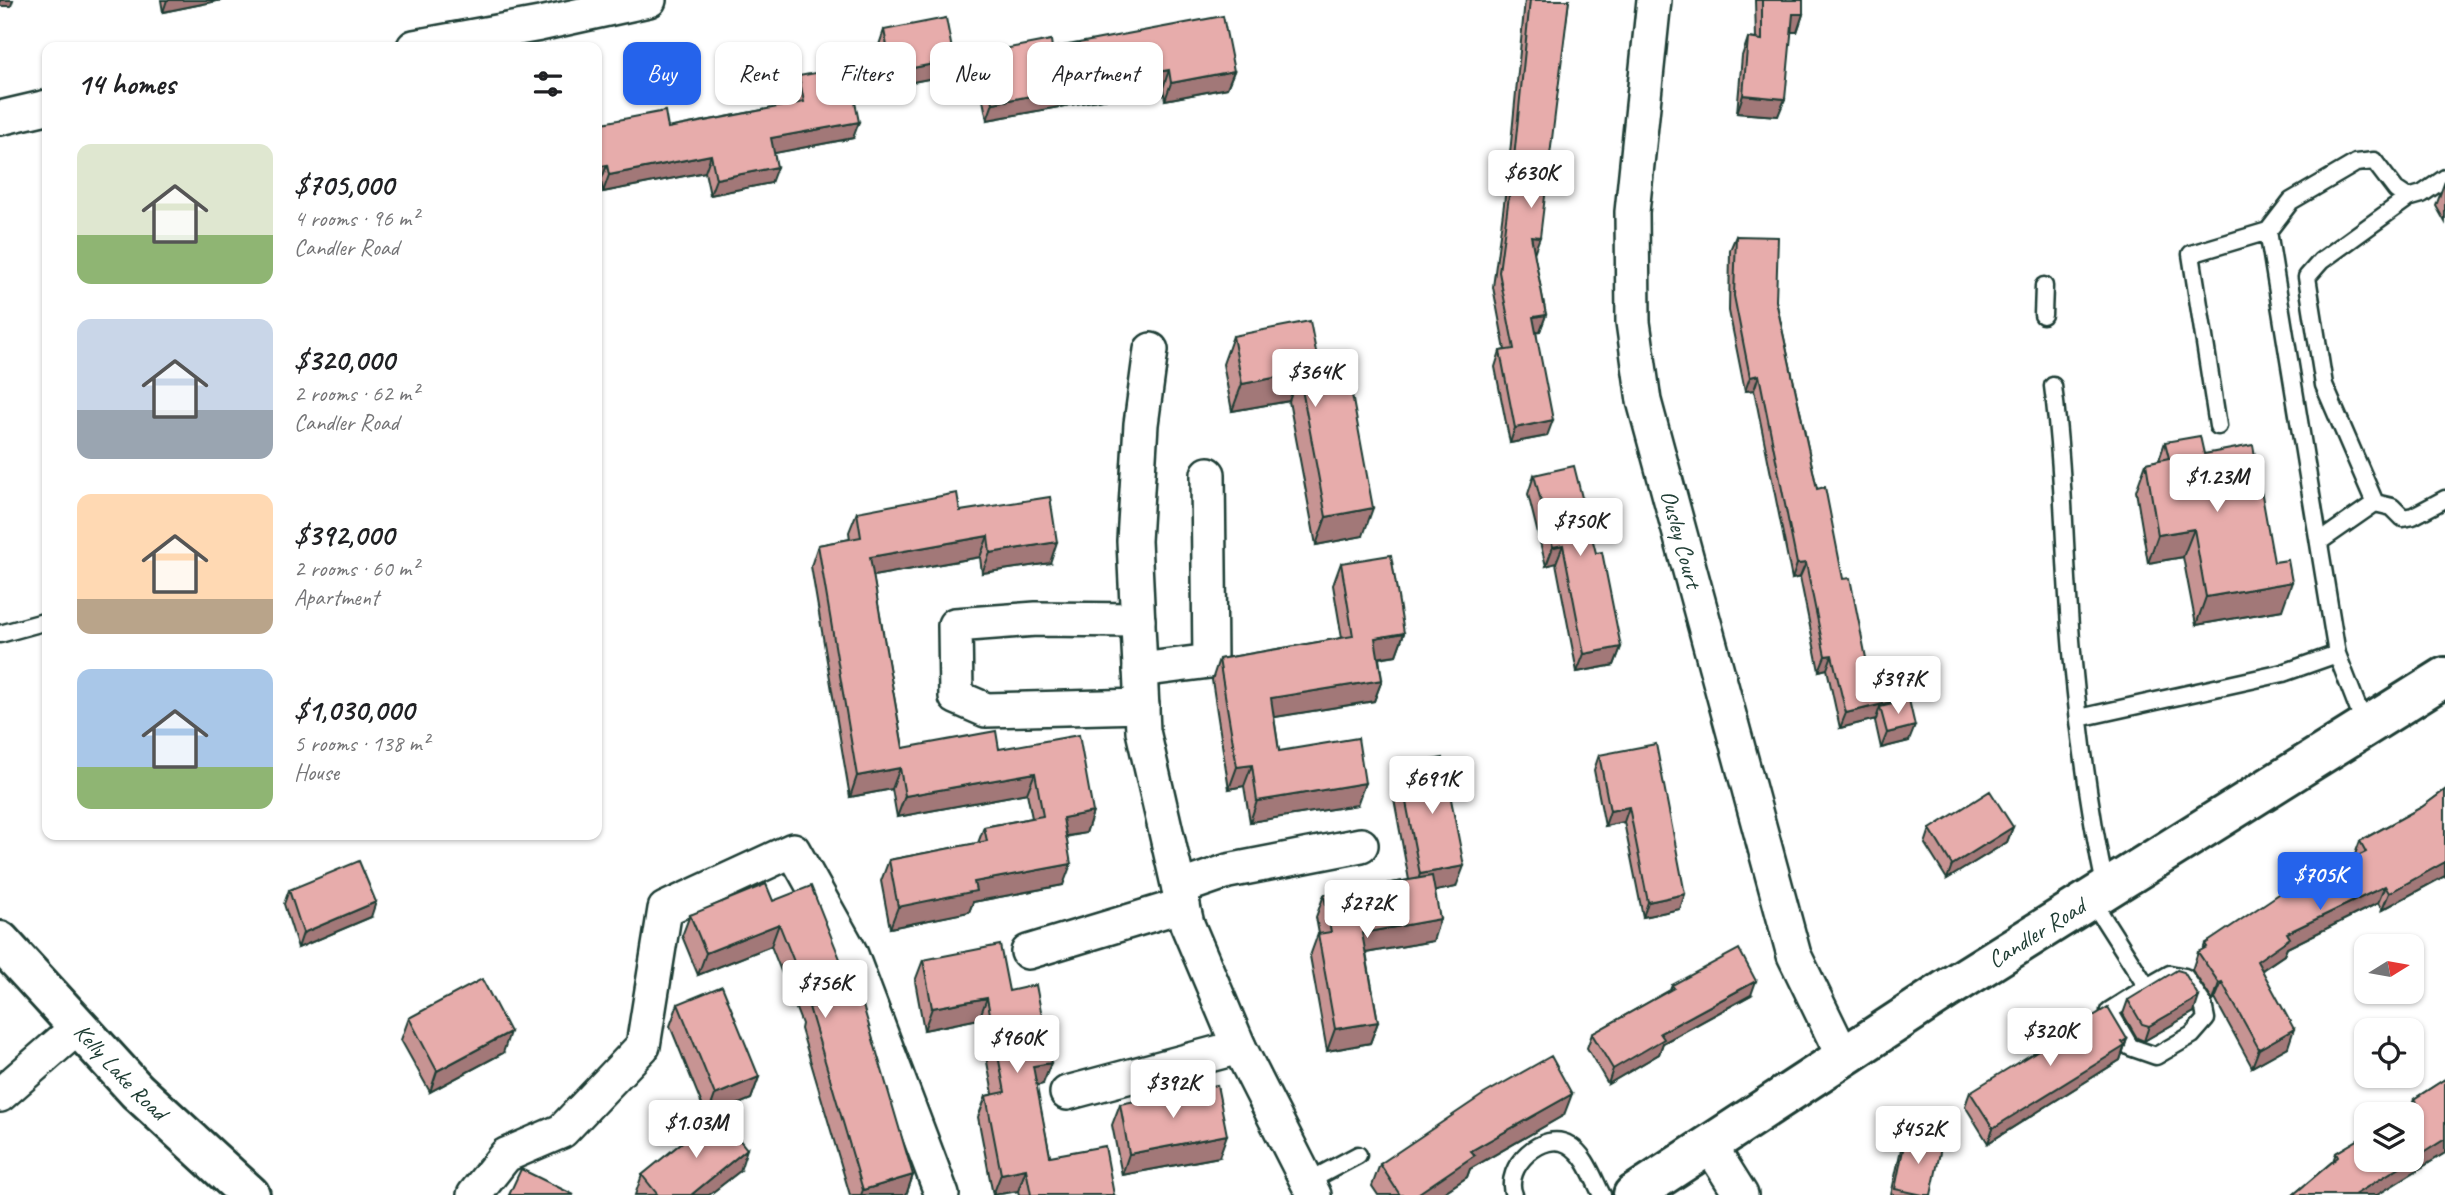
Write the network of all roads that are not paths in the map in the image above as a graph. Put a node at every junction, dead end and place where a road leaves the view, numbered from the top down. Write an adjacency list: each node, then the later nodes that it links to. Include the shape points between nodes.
1 (649, 0): 3 (street)
2 (1654, 0): 35 (street, Ousley Court, via 1632,212 1633,322 1644,401 1794,955)
3 (441, 42)
4 (42, 108): 5 (street)
5 (0, 118)
6 (2445, 178): 7 (lane)
7 (2408, 198): 8 (lane, via 2374,161 2356,163 2291,201); 16 (lane, via 2321,261 2307,277 2324,385)
8 (2268, 231): 13 (lane, via 2191,254); 17 (lane)
9 (2044, 286): 10 (lane)
10 (2043, 315)
11 (1151, 350): 18 (street, via 1134,541)
12 (2053, 386): 25 (lane)
13 (2218, 426)
14 (1208, 474): 22 (street, via 1210,661)
15 (2445, 499): 16 (lane, via 2403,518 2392,507)
16 (2375, 503): 17 (lane)
17 (2319, 541): 21 (lane)
18 (1138, 620): 22 (street); 24 (street, via 1036,619 955,625 956,697 986,710)
19 (42, 622): 20 (lane)
20 (0, 634)
21 (2337, 654): 25 (lane, via 2283,673); 26 (lane)
22 (1140, 670): 24 (street)
23 (2445, 677): 26 (main road, Candler Road)
24 (1142, 706): 29 (street, via 1143,731)
25 (2079, 718): 28 (lane)
26 (2365, 726): 28 (main road, Candler Road)
27 (1361, 845): 29 (street, via 1228,871)
28 (2098, 894): 32 (lane); 35 (main road, Candler Road)
29 (1181, 897): 31 (street); 34 (street, via 1187,924)
30 (0, 941): 33 (main road, Kelly Lake Road)
31 (1028, 952)
32 (2147, 987): 32 (lane, via 2109,1011 2130,1047 2156,1056 2192,1035 2206,1019 2203,1004 2185,977 2170,974)
33 (78, 1027): 37 (street); 41 (main road, Kelly Lake Road, via 137,1091)
34 (1239, 1047): 36 (street); 40 (street)
35 (1844, 1058): 38 (main road, Candler Road)
36 (1068, 1093)
37 (0, 1095)
38 (1709, 1144): 46 (main road, Candler Road); 47 (street)
39 (1358, 1155): 40 (lane)
40 (1311, 1189)
41 (250, 1195)
42 (474, 1195): 43 (street, via 506,1155 562,1131 643,1046 665,909 793,850 850,952)
43 (942, 1195)
44 (1514, 1195): 45 (lane, via 1509,1183 1514,1166 1550,1142 1567,1143 1582,1155)
45 (1602, 1195)
46 (1633, 1195)
47 (1741, 1195)

